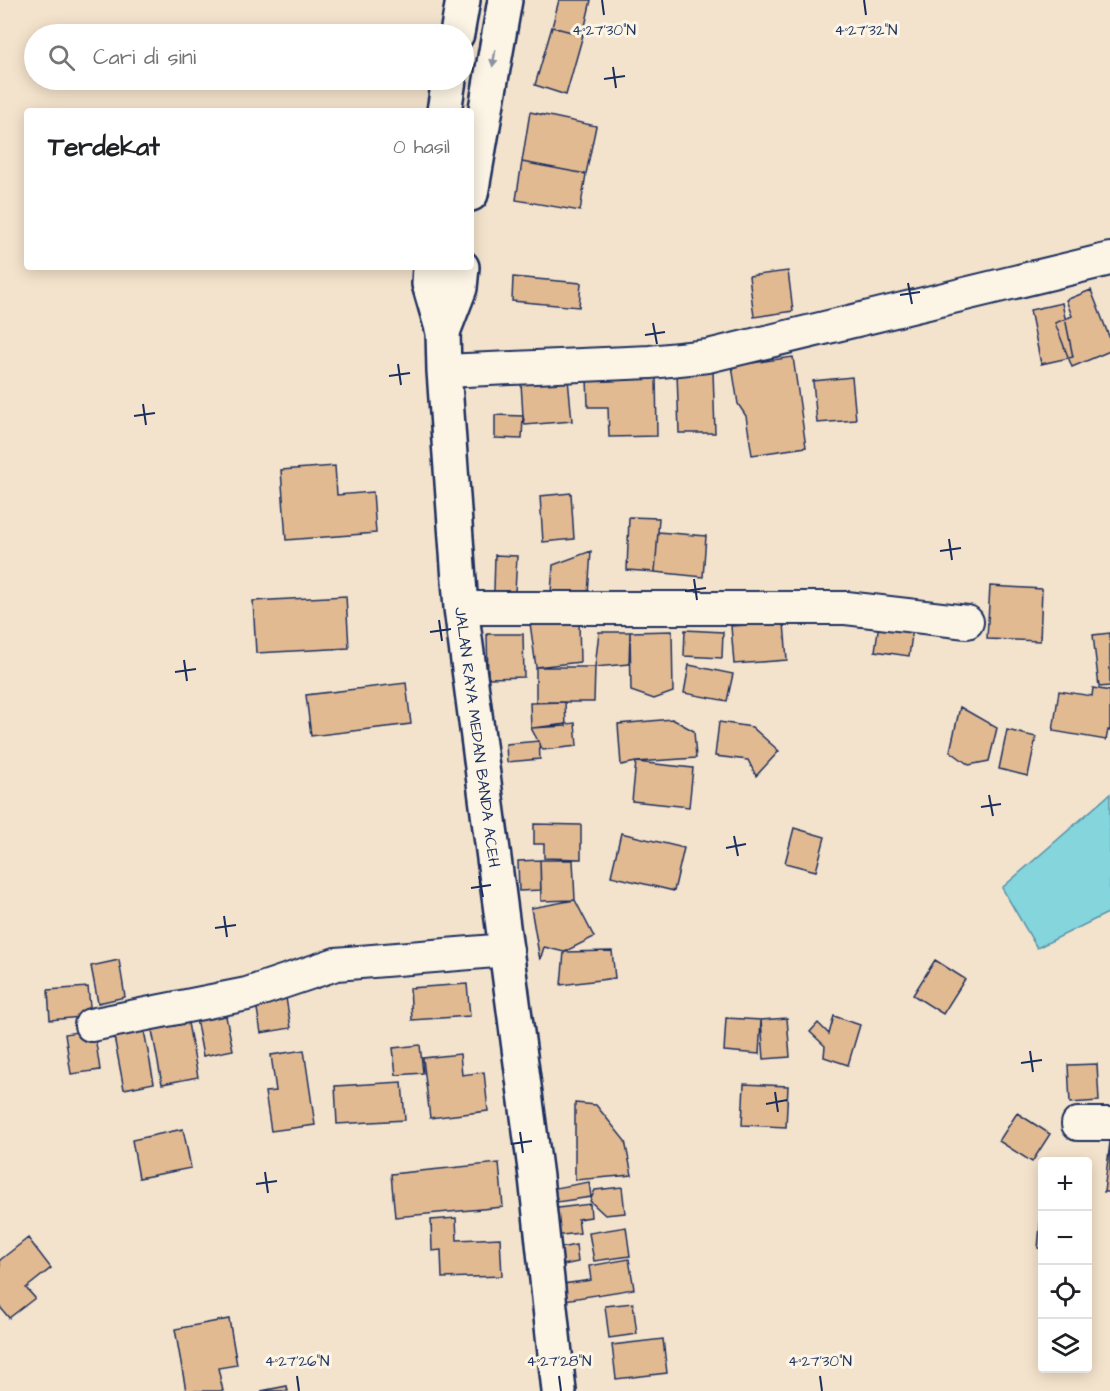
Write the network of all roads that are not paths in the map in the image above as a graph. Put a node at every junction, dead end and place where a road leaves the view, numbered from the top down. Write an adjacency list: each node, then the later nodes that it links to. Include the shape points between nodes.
1 (463, 0): 3 (highway)
2 (505, 0): 6 (highway, one-way to 6)
3 (459, 24)
4 (447, 90): 5 (highway)
5 (444, 108)
6 (474, 177)
7 (1110, 259): 11 (street, via 708,356)
8 (429, 270): 10 (highway, JALAN RAYA MEDAN BANDA ACEH, via 429,284)
9 (462, 270): 10 (highway, JALAN RAYA MEDAN BANDA ACEH, via 460,288)
10 (443, 332): 11 (highway, JALAN RAYA MEDAN BANDA ACEH)
11 (444, 370): 12 (highway, JALAN RAYA MEDAN BANDA ACEH)
12 (461, 608): 13 (street, via 846,608); 14 (highway, JALAN RAYA MEDAN BANDA ACEH)
13 (967, 622)
14 (507, 950): 15 (street, via 336,964 247,994); 18 (highway, JALAN RAYA MEDAN BANDA ACEH)
15 (91, 1025)
16 (1078, 1124): 17 (street)
17 (1110, 1124)
18 (559, 1391)

